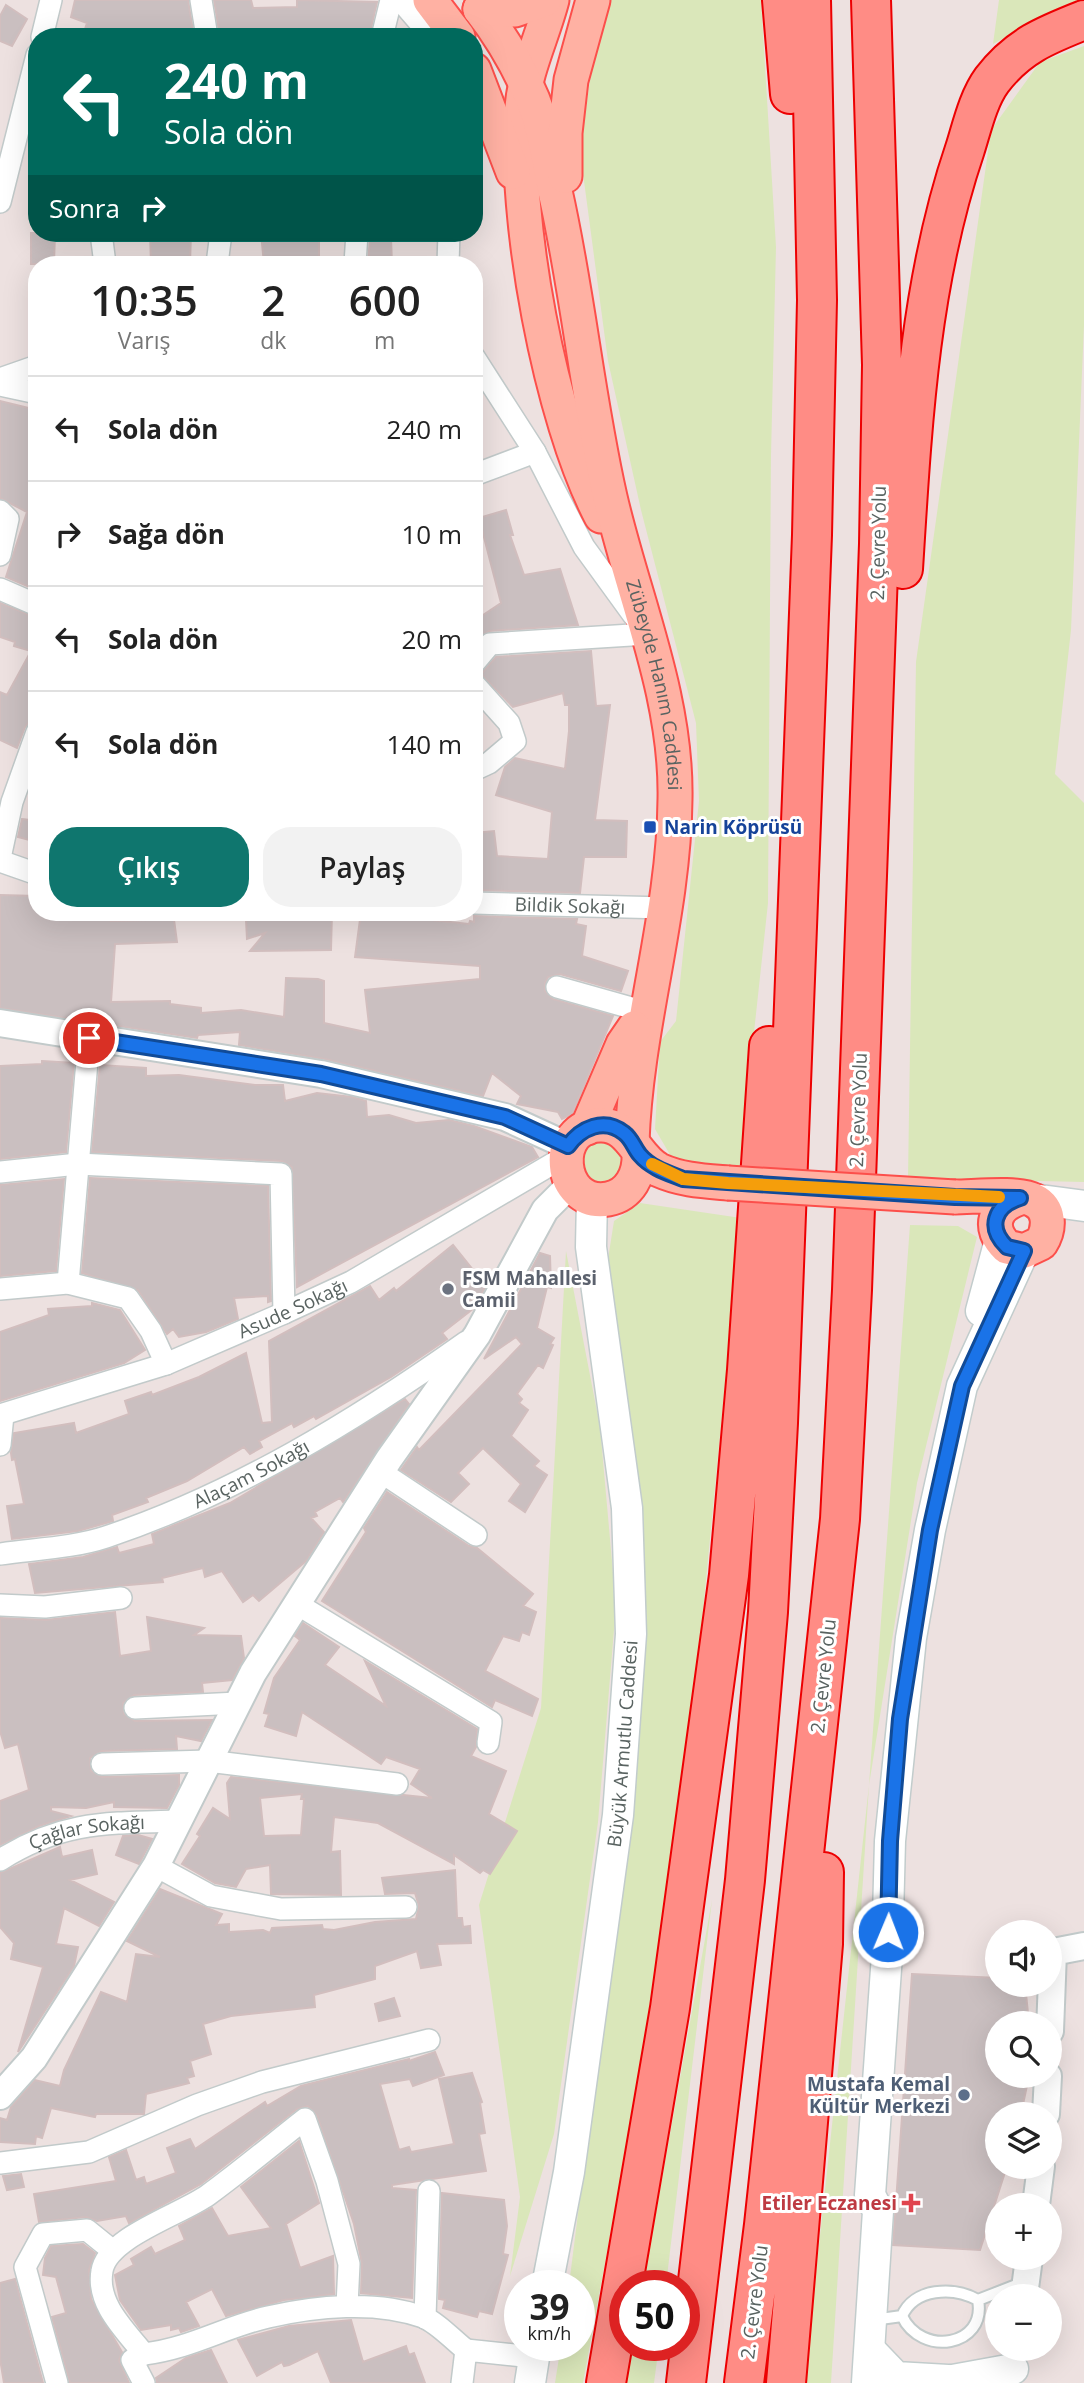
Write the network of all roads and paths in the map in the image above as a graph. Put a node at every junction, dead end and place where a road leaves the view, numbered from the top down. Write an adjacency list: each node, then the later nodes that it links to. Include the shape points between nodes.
1 (51, 0): 14 (street)
2 (201, 0): 15 (street)
3 (391, 0): 16 (street)
4 (400, 0): 17 (street)
5 (430, 0): 18 (main road)
6 (544, 0): 12 (main road, via 516,10)
7 (552, 0): 23 (main road)
8 (593, 0): 19 (main road)
9 (782, 0): 27 (highway, via 799,198)
10 (811, 0): 27 (highway)
11 (871, 0): 67 (highway, 2. Çevre Yolu, via 881,392 879,558)
12 (473, 5): 23 (main road, via 507,48)
13 (1074, 25): 67 (highway, via 1034,40 991,81 961,160 929,284 905,528 881,974)
14 (43, 28)
15 (205, 28)
16 (384, 28)
17 (424, 28)
18 (451, 28)
19 (571, 80): 23 (main road); 26 (main road, via 565,134)
20 (483, 84): 23 (main road, via 496,99)
21 (483, 89): 25 (main road, via 508,155)
22 (28, 91): 24 (street)
23 (528, 99): 25 (main road, via 521,166); 26 (main road)
24 (0, 202)
25 (528, 230): 38 (main road, via 558,398 586,487)
26 (565, 234): 38 (main road, via 609,494)
27 (817, 300): 36 (highway)
28 (28, 369): 30 (street)
29 (483, 371): 33 (street)
30 (0, 379)
31 (0, 385): 32 (street)
32 (28, 391)
33 (535, 452): 34 (street); 41 (street, via 584,547)
34 (483, 472)
35 (0, 511): 37 (street, via 8,519)
36 (812, 535): 113 (highway, via 729,1575 670,2008); 114 (highway, via 768,1612 745,1880)
37 (0, 555)
38 (627, 565): 41 (main road, Zübeyde Hanım Caddesi)
39 (0, 589): 40 (street)
40 (28, 601)
41 (647, 634): 42 (street, via 490,644); 49 (main road, Zübeyde Hanım Caddesi, via 673,745 676,800)
42 (483, 652)
43 (483, 694): 45 (street, via 509,723 515,741)
44 (28, 757): 46 (street, via 12,802)
45 (483, 766)
46 (0, 860): 47 (street)
47 (28, 871)
48 (483, 904): 49 (street, Bildik Sokağı)
49 (666, 908): 51 (main road, Zübeyde Hanım Caddesi)
50 (557, 987): 51 (street)
51 (646, 1012): 54 (main road, Zübeyde Hanım Caddesi, via 635,1080); 55 (main road, via 623,1044)
52 (0, 1023): 53 (street)
53 (89, 1038): 55 (street, via 321,1074 505,1117); 56 (street)
54 (636, 1148): 55 (main road, via 613,1127); 58 (main road, Zübeyde Hanım Caddesi, via 639,1165); 59 (main road, via 657,1169)
55 (577, 1163): 58 (main road, via 612,1198); 68 (street, Asude Sokağı); 69 (street, via 545,1210); 98 (main road, Büyük Armutlu Caddesi, via 627,1508 631,1634 618,1815 569,2172)
56 (78, 1164): 57 (street); 65 (street); 68 (street, via 281,1174)
57 (0, 1172)
58 (629, 1187): 59 (main road)
59 (726, 1193): 62 (main road)
60 (1026, 1198): 61 (main road); 62 (main road); 64 (main road, via 1047,1218); 64 (main road, via 1006,1202 995,1220)
61 (1084, 1206)
62 (953, 1207): 64 (main road)
63 (1084, 1217): 64 (main road)
64 (1016, 1239): 96 (main road, via 962,1386 930,1530 900,1719)
65 (68, 1283): 66 (street); 70 (street, via 128,1298)
66 (0, 1289)
67 (852, 1290): 79 (highway, 2. Çevre Yolu, via 839,1518)
68 (284, 1313): 70 (street, Asude Sokağı)
69 (477, 1335): 73 (street); 75 (street, Alaçam Sokağı, via 398,1391 293,1452 194,1501 103,1538)
70 (166, 1364): 71 (street, Asude Sokağı)
71 (2, 1415): 72 (street)
72 (0, 1445)
73 (381, 1472): 74 (street); 77 (street)
74 (475, 1535)
75 (0, 1554)
76 (121, 1598): 78 (street, via 45,1607)
77 (297, 1604): 80 (street); 82 (street, via 491,1722)
78 (0, 1605)
79 (825, 1657): 115 (highway, 2. Çevre Yolu); 116 (highway, via 823,1944)
80 (238, 1703): 81 (street); 83 (street)
81 (135, 1708)
82 (488, 1743)
83 (208, 1761): 84 (street); 85 (street); 86 (street)
84 (102, 1764)
85 (397, 1784)
86 (177, 1821): 87 (street, Çağlar Sokağı, via 91,1824 32,1840); 88 (street)
87 (0, 1860)
88 (156, 1866): 89 (street, via 211,1896 281,1909); 93 (street, via 34,2058)
89 (406, 1907)
90 (1084, 1946): 91 (street, via 1054,1952)
91 (1051, 2011)
92 (429, 2040): 94 (street, via 262,2082 89,2152)
93 (0, 2096)
94 (0, 2163)
95 (429, 2191): 102 (street)
96 (870, 2195): 103 (main road, via 878,2211); 117 (main road, via 860,2215)
97 (113, 2251): 101 (street, via 206,2197 305,2119 349,2263); 106 (street, via 102,2269 101,2289 110,2310); 110 (street, via 87,2230 44,2234 25,2267)
98 (550, 2270)
99 (1027, 2278): 100 (lane)
100 (978, 2300): 103 (lane, via 959,2293 928,2294); 103 (lane, via 980,2311 971,2331 949,2341 922,2339)
101 (347, 2306): 102 (street); 106 (street, via 268,2317 176,2350)
102 (425, 2318): 104 (street)
103 (888, 2318): 105 (main road)
104 (466, 2350): 107 (street); 112 (street)
105 (872, 2352): 109 (main road, via 896,2377); 118 (main road)
106 (145, 2354): 111 (street, via 132,2360)
107 (533, 2362)
108 (1006, 2367): 109 (main road)
109 (942, 2381)
110 (57, 2383)
111 (144, 2383)
112 (461, 2383)
113 (606, 2383)
114 (686, 2383)
115 (744, 2383)
116 (786, 2383)
117 (849, 2383)
118 (867, 2383)

